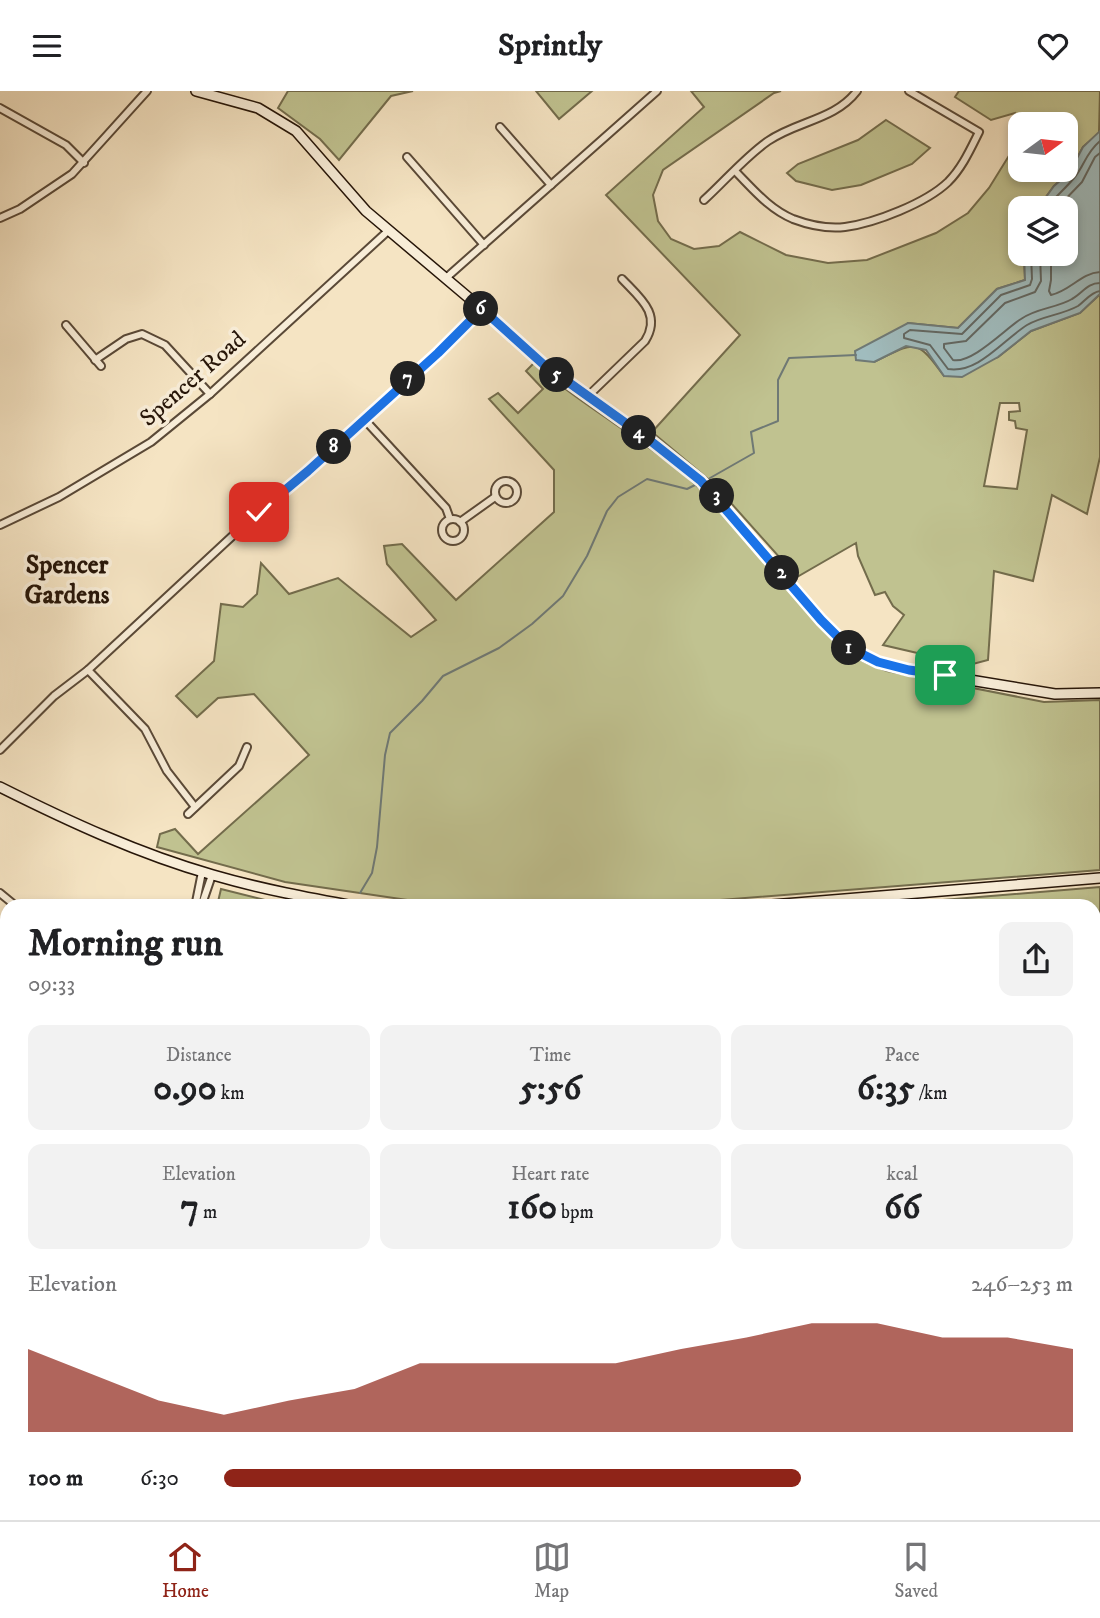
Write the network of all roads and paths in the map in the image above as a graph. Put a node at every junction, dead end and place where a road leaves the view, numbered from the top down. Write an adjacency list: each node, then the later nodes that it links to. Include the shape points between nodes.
1 (147, 91): 9 (street)
2 (196, 91): 14 (street, via 258,108 296,131 366,211)
3 (656, 91): 11 (street)
4 (857, 91): 10 (street, via 841,108 780,133)
5 (909, 91): 10 (street, via 979,132 959,170 919,202 853,225 826,227 776,210)
6 (0, 108): 9 (street, via 66,145)
7 (500, 127): 11 (street)
8 (407, 157): 15 (street)
9 (83, 163): 13 (street)
10 (735, 171): 12 (street)
11 (551, 185): 15 (street)
12 (704, 200)
13 (0, 218)
14 (389, 230): 16 (street); 22 (street, Spencer Road)
15 (484, 245): 16 (street)
16 (446, 278): 18 (street)
17 (622, 279): 23 (street, via 651,314 650,334)
18 (482, 309): 23 (street, via 543,364); 24 (street)
19 (66, 325): 20 (street)
20 (95, 359): 21 (street); 22 (street, via 142,334 165,345)
21 (101, 366)
22 (210, 394): 28 (street, Spencer Road, via 151,442 59,497)
23 (588, 396): 30 (street, via 701,481 821,620 855,651 909,670 1039,692)
24 (363, 419): 26 (street, via 446,509); 29 (street)
25 (495, 497): 27 (street)
26 (450, 519): 27 (street); 27 (street, via 442,532 453,542 464,531)
27 (460, 521)
28 (0, 525)
29 (88, 670): 32 (street, via 54,696); 34 (street, via 145,729 167,771)
30 (1100, 693)
31 (247, 747): 34 (street, via 239,766)
32 (0, 750)
33 (0, 787): 36 (street, via 98,833)
34 (195, 807): 35 (street)
35 (188, 814)
36 (202, 872): 37 (street); 39 (street)
37 (212, 875): 40 (street); 41 (street)
38 (1100, 877): 42 (street)
39 (197, 899)
40 (204, 899)
41 (315, 899)
42 (840, 899)

